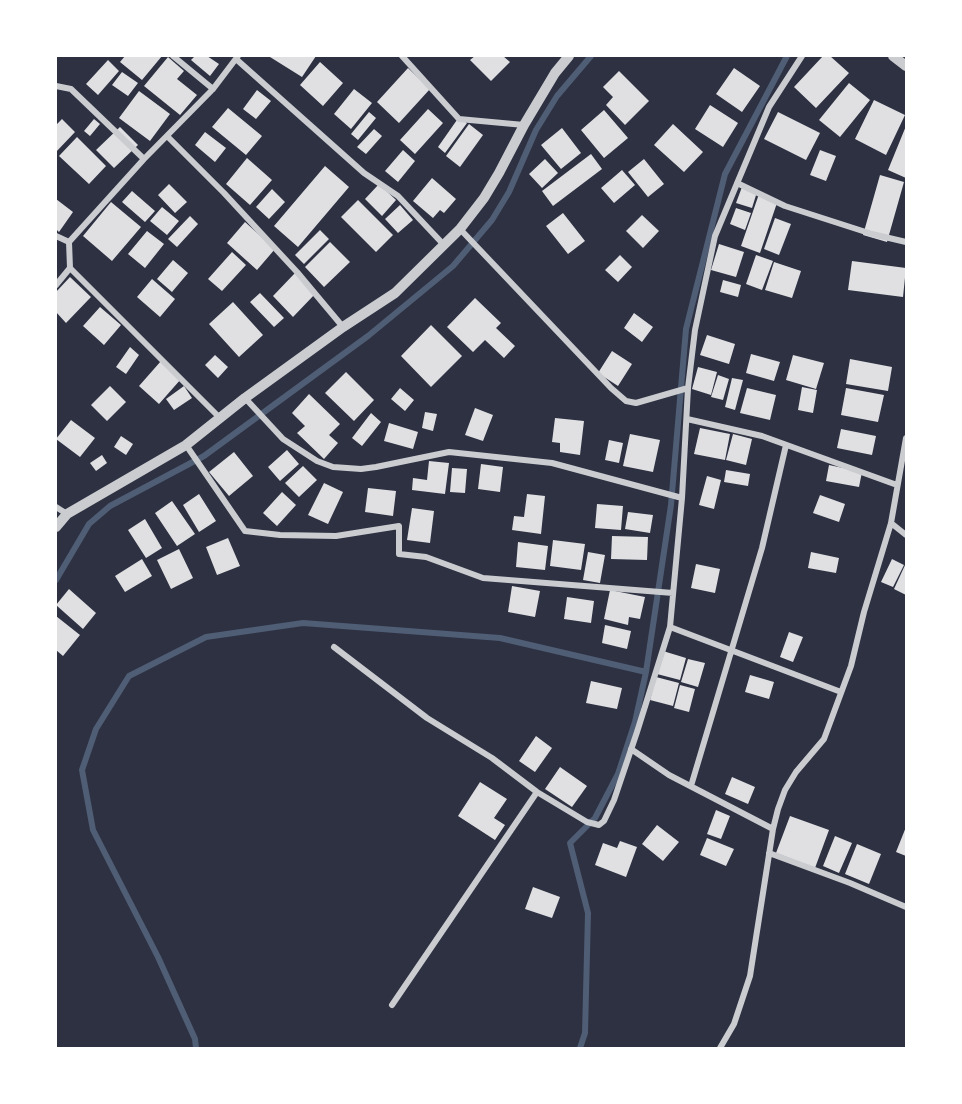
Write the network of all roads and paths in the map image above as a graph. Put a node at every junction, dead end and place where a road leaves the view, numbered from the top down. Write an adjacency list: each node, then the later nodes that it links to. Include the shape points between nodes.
1 (173, 56): 9 (street)
2 (402, 56): 10 (street, via 459,119)
3 (569, 56): 10 (street)
4 (802, 56): 13 (street, via 768,107)
5 (893, 56): 7 (street)
6 (237, 57): 9 (street); 18 (street, via 364,173 398,196)
7 (906, 66)
8 (56, 86): 12 (street, via 71,89)
9 (213, 89): 11 (street)
10 (524, 124): 14 (street, via 500,173)
11 (167, 136): 12 (street); 21 (street, via 297,272)
12 (144, 159): 16 (street)
13 (737, 183): 17 (street, via 784,206); 22 (street, via 715,236 694,330)
14 (463, 231): 18 (street); 22 (street, via 626,401 636,403)
15 (56, 236): 16 (street)
16 (69, 242): 19 (street)
17 (906, 242)
18 (444, 245): 21 (street, via 396,293)
19 (70, 268): 20 (street); 24 (street)
20 (56, 285)
21 (343, 327): 23 (street)
22 (688, 387): 25 (street)
23 (248, 402): 24 (street); 30 (street, via 270,427 299,450 333,467 376,467 448,453 552,463)
24 (220, 418): 27 (street)
25 (687, 419): 28 (street); 30 (street)
26 (906, 438): 29 (street)
27 (186, 445): 32 (street); 36 (street, via 245,531 336,536 399,526 399,554 426,557 483,578)
28 (786, 445): 29 (street); 39 (street, via 762,548)
29 (897, 485): 33 (street)
30 (682, 498): 36 (street)
31 (56, 507): 32 (street)
32 (68, 514): 34 (street)
33 (891, 523): 35 (street); 40 (street)
34 (56, 527)
35 (906, 535)
36 (674, 593): 37 (street)
37 (670, 627): 39 (street); 41 (street)
38 (334, 647): 43 (street, via 427,718 492,758)
39 (731, 651): 40 (street); 42 (street)
40 (841, 692): 44 (street, via 824,739 785,790)
41 (631, 749): 42 (street); 43 (street, via 614,800 599,825)
42 (691, 786): 44 (street)
43 (537, 792): 47 (street)
44 (773, 829): 45 (street)
45 (769, 854): 46 (street); 48 (street, via 750,976 734,1024)
46 (906, 907)
47 (392, 1005)
48 (720, 1048)

